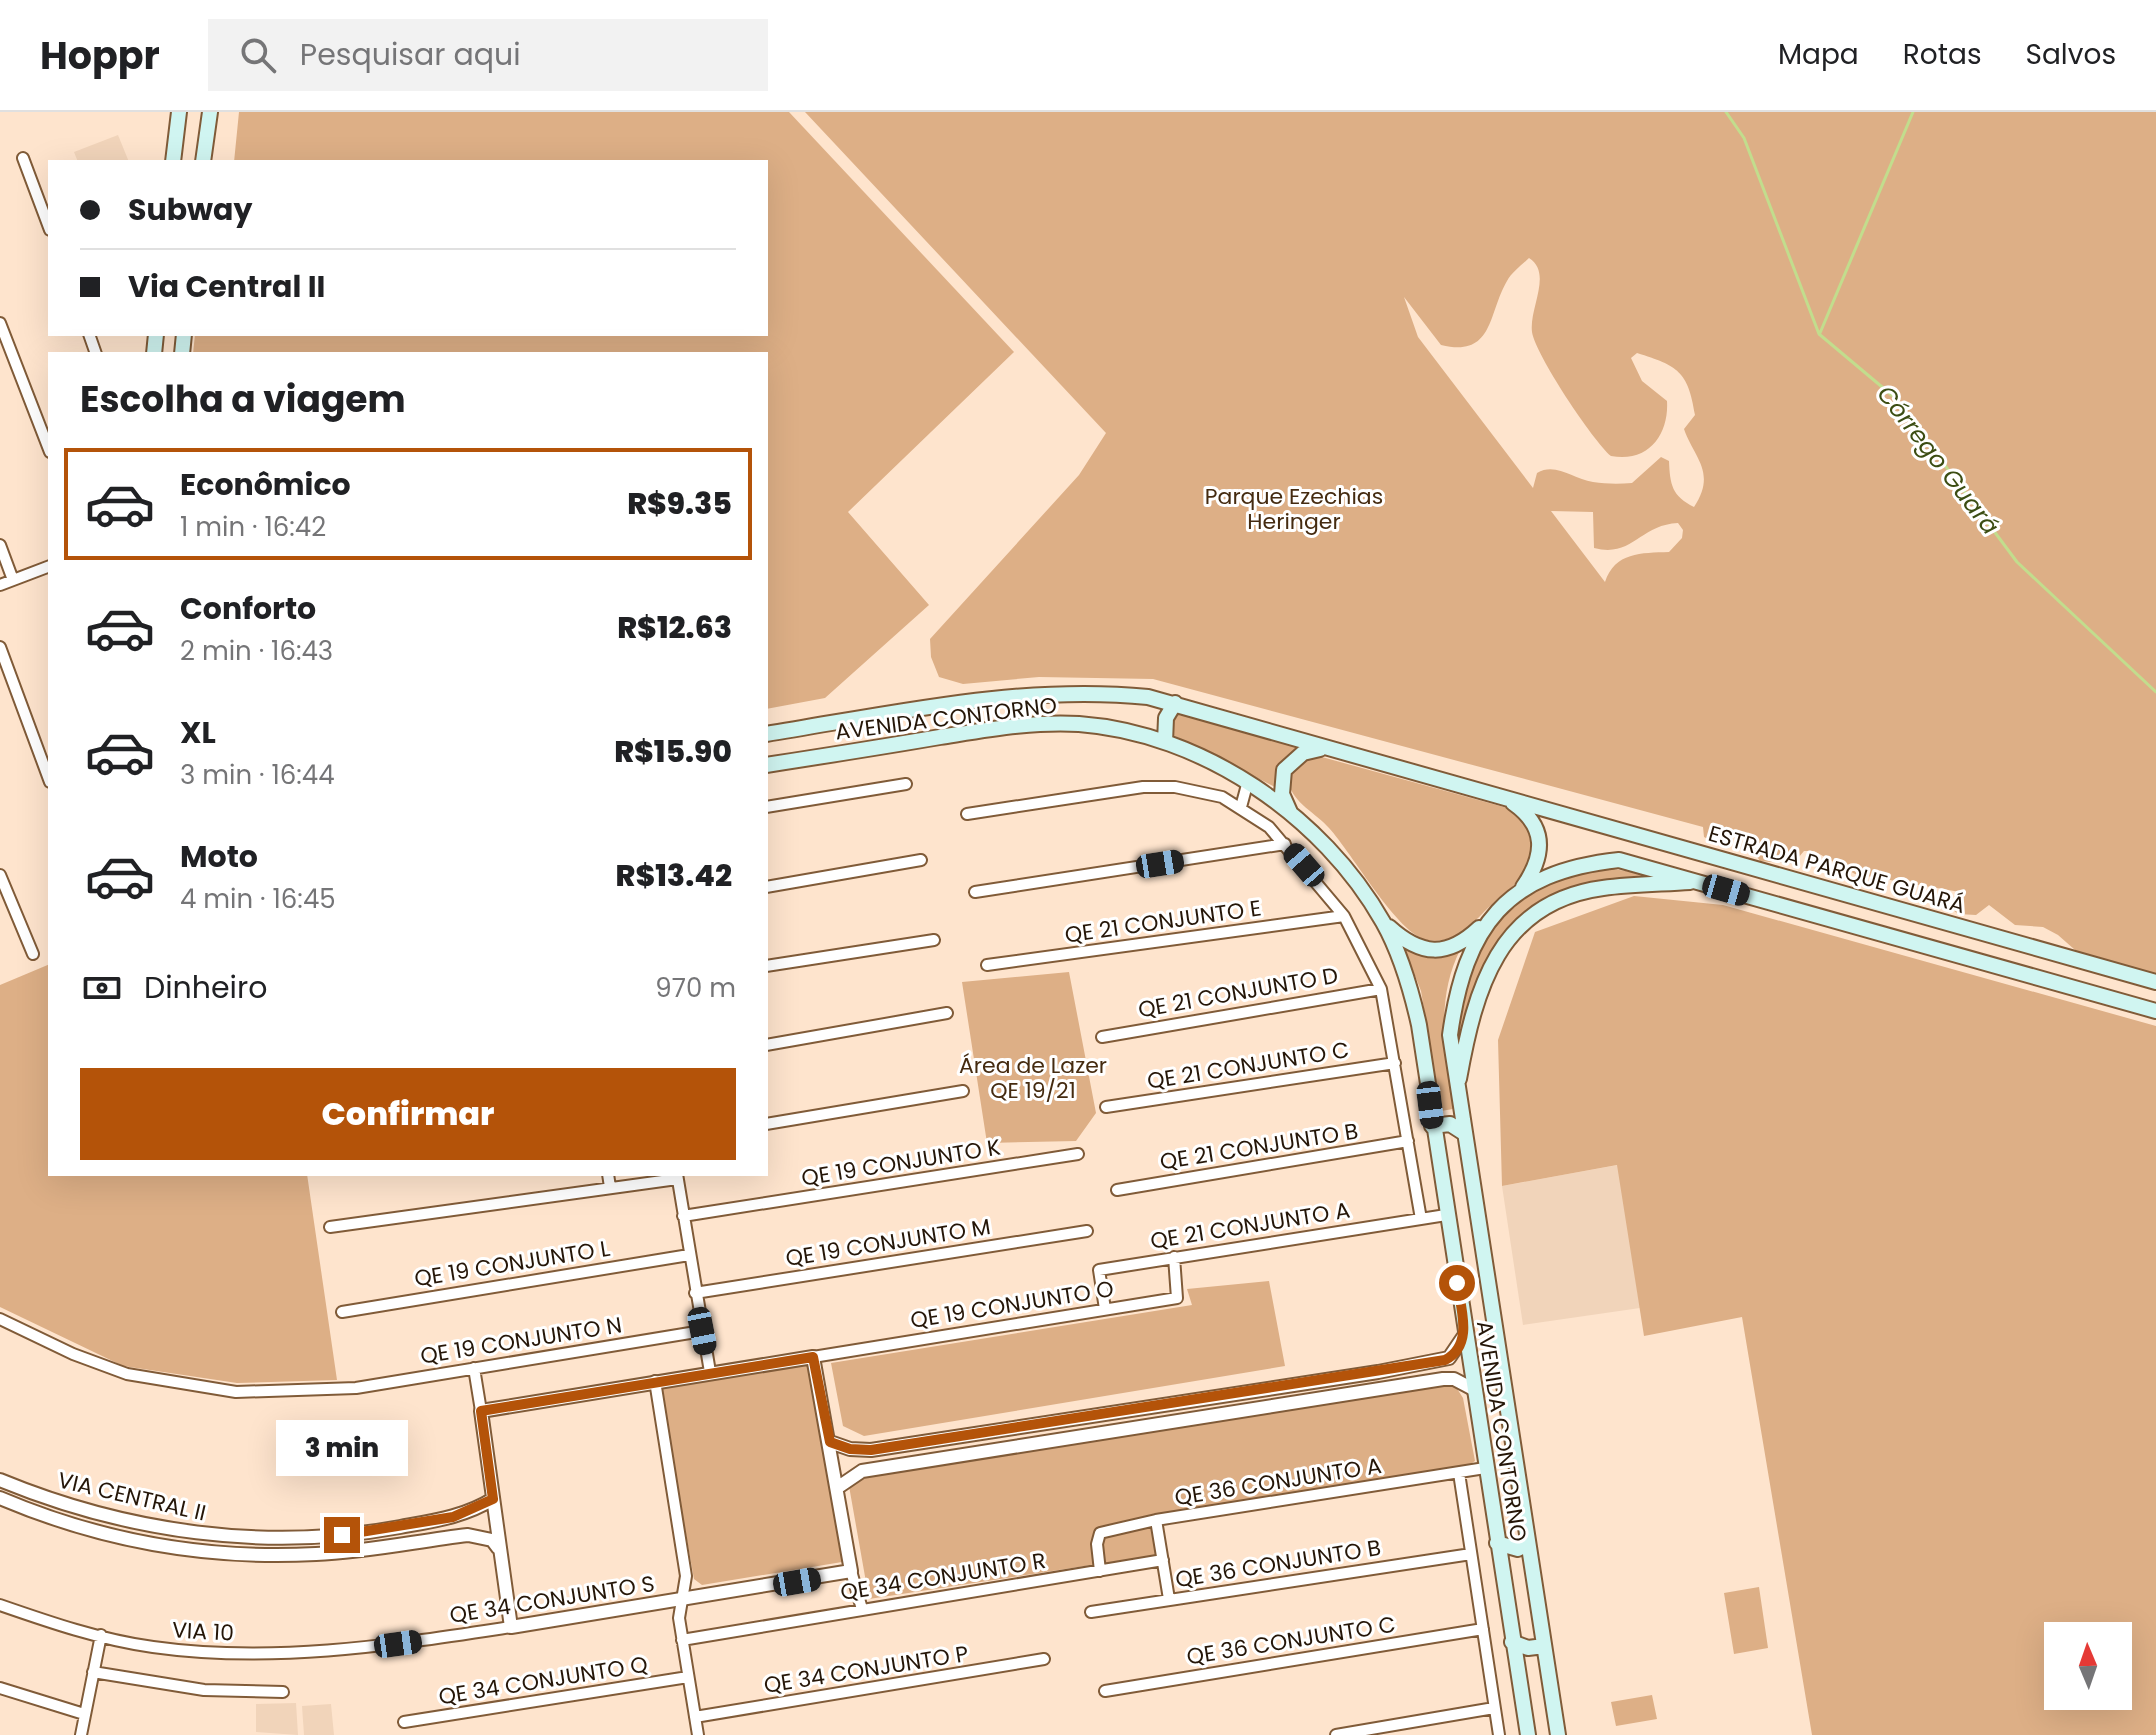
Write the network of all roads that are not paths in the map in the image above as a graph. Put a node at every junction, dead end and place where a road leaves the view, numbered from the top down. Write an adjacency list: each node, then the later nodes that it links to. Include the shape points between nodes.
1 (179, 112): 4 (main road)
2 (210, 112): 5 (main road)
3 (23, 158): 6 (street)
4 (173, 160)
5 (203, 160)
6 (48, 225)
7 (0, 323): 8 (street)
8 (45, 427)
9 (0, 545): 11 (street)
10 (48, 568): 11 (street)
11 (13, 580): 12 (street)
12 (0, 585)
13 (0, 647): 19 (street)
14 (1175, 703): 15 (main road, AVENIDA CONTORNO, via 1111,693 1028,695); 16 (main road, via 1166,718); 17 (main road, AVENIDA CONTORNO)
15 (768, 734)
16 (1165, 742): 18 (main road, AVENIDA CONTORNO, via 1111,728 1037,725); 20 (main road, AVENIDA CONTORNO)
17 (1324, 749): 22 (main road, AVENIDA CONTORNO); 25 (main road, via 1303,753 1284,770 1282,794)
18 (768, 765)
19 (48, 777)
20 (1248, 781): 24 (street); 25 (main road, AVENIDA CONTORNO)
21 (906, 784): 23 (street)
22 (1506, 799): 32 (main road, via 1537,827 1541,840 1540,856); 41 (main road, ESTRADA PARQUE GUARÁ)
23 (768, 807)
24 (1241, 807): 26 (street, via 1203,791 1143,787); 27 (street)
25 (1291, 813): 36 (main road, AVENIDA CONTORNO, via 1353,876)
26 (967, 814)
27 (1285, 844): 33 (street); 34 (street)
28 (921, 860): 31 (street)
29 (0, 875): 38 (street)
30 (1698, 882): 32 (main road, via 1619,860 1555,871); 43 (main road); 48 (main road, via 1601,888 1565,898 1517,929 1486,974 1470,1020)
31 (768, 887)
32 (1521, 891): 35 (main road, AVENIDA CONTORNO)
33 (975, 892)
34 (1344, 916): 39 (street, QE 21 CONJUNTO E); 42 (street)
35 (1489, 919): 36 (main road, via 1467,939 1432,951 1409,945); 48 (main road, AVENIDA CONTORNO, via 1466,961 1456,999 1450,1035)
36 (1383, 922): 52 (main road, AVENIDA CONTORNO, via 1411,989)
37 (934, 940): 40 (street)
38 (33, 954)
39 (987, 965)
40 (768, 966)
41 (2156, 982)
42 (1381, 989): 45 (street, QE 21 CONJUNTO D); 47 (street)
43 (2156, 1011)
44 (947, 1013): 46 (street)
45 (1102, 1037)
46 (768, 1045)
47 (1395, 1063): 50 (street, QE 21 CONJUNTO C); 54 (street)
48 (1457, 1090): 53 (main road, AVENIDA CONTORNO)
49 (963, 1091): 51 (street)
50 (1106, 1107)
51 (768, 1124)
52 (1432, 1126): 53 (main road, via 1450,1124); 60 (main road, AVENIDA CONTORNO)
53 (1464, 1133): 93 (main road, AVENIDA CONTORNO)
54 (1408, 1141): 59 (street, QE 21 CONJUNTO B); 62 (street)
55 (1078, 1154): 61 (street, QE 19 CONJUNTO K)
56 (608, 1176): 58 (street)
57 (677, 1176): 58 (street); 61 (street)
58 (610, 1187): 63 (street)
59 (1117, 1190)
60 (1446, 1215): 62 (street, QE 21 CONJUNTO A); 72 (main road, AVENIDA CONTORNO)
61 (683, 1216): 65 (street)
62 (1421, 1219): 66 (street, QE 21 CONJUNTO A)
63 (330, 1227)
64 (1087, 1231): 67 (street, QE 19 CONJUNTO M)
65 (689, 1255): 67 (street); 69 (street, QE 19 CONJUNTO L)
66 (1174, 1257): 68 (street, QE 19 CONJUNTO O, via 1177,1298); 68 (street, QE 21 CONJUNTO A, via 1099,1270)
67 (695, 1293): 71 (street)
68 (1105, 1309): 73 (street, QE 19 CONJUNTO O)
69 (342, 1312)
70 (0, 1319): 74 (street, QE 19 CONJUNTO N, via 73,1354 159,1381 236,1392 346,1389)
71 (702, 1331): 74 (street, QE 19 CONJUNTO N); 75 (street)
72 (1464, 1336): 76 (street, via 1445,1360); 79 (main road, AVENIDA CONTORNO)
73 (813, 1357): 75 (street); 82 (street)
74 (474, 1368): 80 (street)
75 (710, 1372): 77 (street)
76 (1378, 1372): 78 (street); 81 (street)
77 (655, 1381): 80 (street); 100 (street, via 686,1576)
78 (1380, 1389): 79 (street, via 1449,1378); 83 (street)
79 (1473, 1389): 84 (main road, AVENIDA CONTORNO)
80 (481, 1411): 89 (street)
81 (956, 1436): 82 (street, via 871,1450); 83 (street)
82 (830, 1442): 87 (street)
83 (960, 1458): 87 (street, via 862,1471)
84 (1485, 1468): 85 (street, QE 36 CONJUNTO A); 92 (main road, AVENIDA CONTORNO)
85 (1459, 1473): 90 (street, QE 36 CONJUNTO A); 95 (street)
86 (0, 1480): 91 (street, VIA CENTRAL II, via 91,1512)
87 (837, 1488): 98 (street)
88 (0, 1498): 96 (street, VIA CENTRAL II, via 65,1523 147,1545)
89 (493, 1499): 91 (street, VIA CENTRAL II, via 464,1514 386,1529); 94 (street)
90 (1156, 1520): 97 (street, QE 36 CONJUNTO A); 99 (street, via 1100,1533)
91 (242, 1537): 96 (street)
92 (1497, 1543): 93 (main road, via 1512,1548); 109 (main road, AVENIDA CONTORNO)
93 (1527, 1544): 110 (main road, AVENIDA CONTORNO)
94 (498, 1548): 96 (street, VIA CENTRAL II, via 492,1540 468,1535 319,1554); 105 (street)
95 (1471, 1554): 101 (street, QE 36 CONJUNTO B); 106 (street)
96 (242, 1556)
97 (1163, 1560): 99 (street, QE 34 CONJUNTO R); 101 (street, QE 36 CONJUNTO A)
98 (851, 1571): 100 (street); 103 (street)
99 (1100, 1571): 103 (street, QE 34 CONJUNTO R)
100 (681, 1599): 105 (street, QE 34 CONJUNTO S); 108 (street)
101 (1169, 1599): 104 (street, QE 36 CONJUNTO B)
102 (0, 1605): 107 (street, VIA 10)
103 (862, 1609): 108 (street, QE 34 CONJUNTO R)
104 (1091, 1612)
105 (511, 1627): 111 (street, QE 34 CONJUNTO S)
106 (1483, 1629): 116 (street, QE 36 CONJUNTO C); 118 (street)
107 (101, 1635): 111 (street, VIA 10, via 157,1648); 113 (street)
108 (682, 1640): 114 (street)
109 (1512, 1642): 110 (main road); 126 (main road, AVENIDA CONTORNO)
110 (1544, 1646): 127 (main road, AVENIDA CONTORNO)
111 (305, 1653)
112 (1044, 1659): 120 (street, QE 34 CONJUNTO P)
113 (93, 1672): 117 (street, via 204,1690); 119 (street)
114 (688, 1677): 120 (street); 121 (street, QE 34 CONJUNTO Q)
115 (0, 1688): 119 (street)
116 (1105, 1691)
117 (283, 1692)
118 (1494, 1708): 124 (street); 125 (street)
119 (84, 1714): 122 (street)
120 (695, 1717): 123 (street)
121 (404, 1722)
122 (81, 1735)
123 (698, 1735)
124 (1336, 1735)
125 (1499, 1735)
126 (1528, 1735)
127 (1558, 1735)

